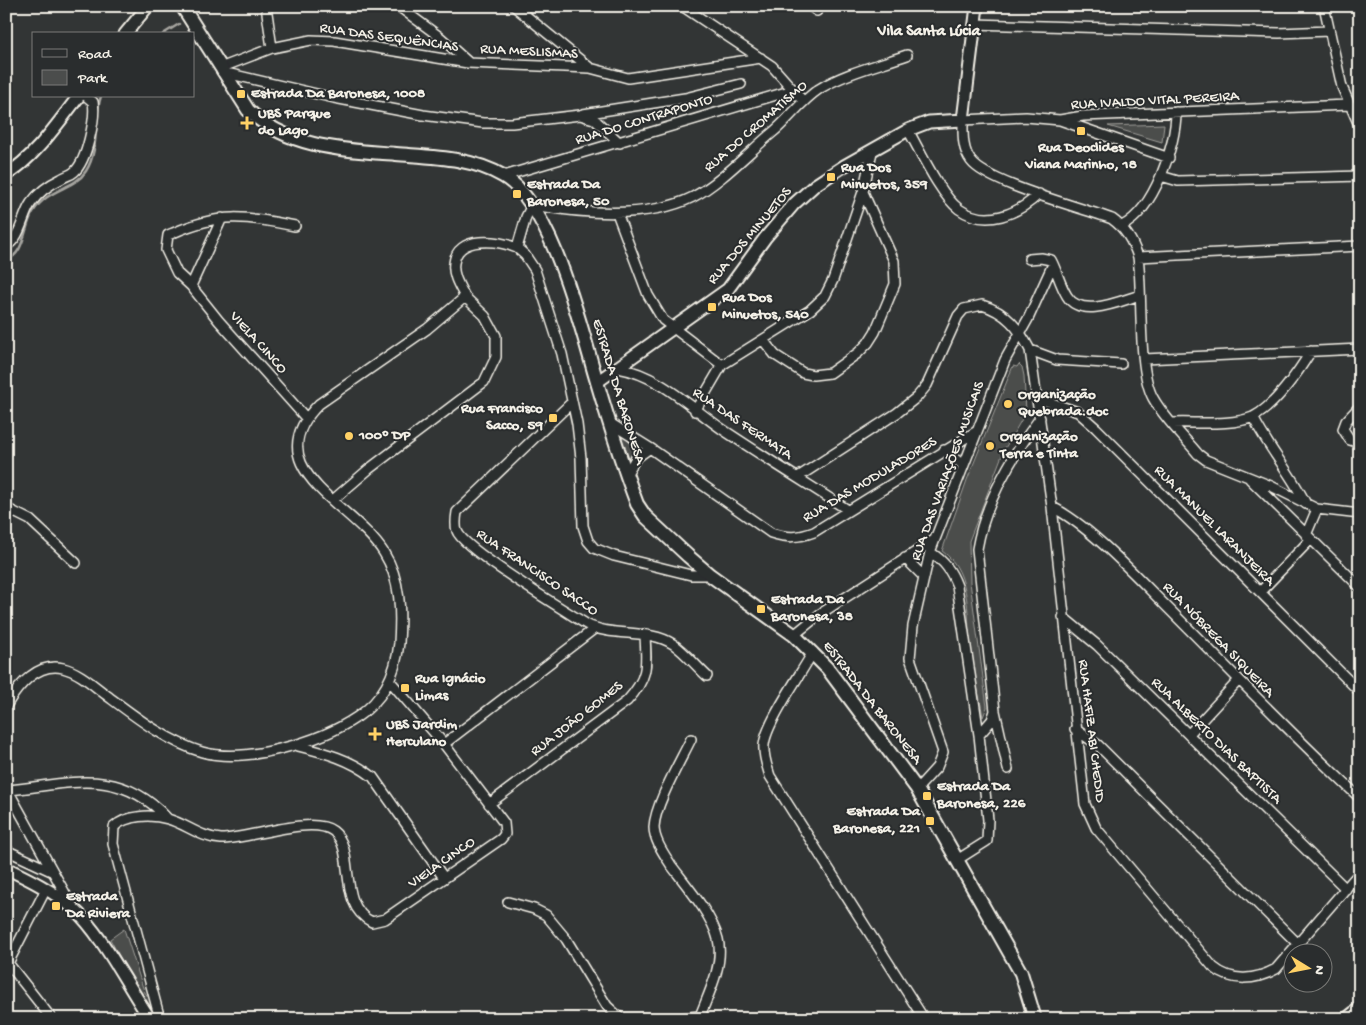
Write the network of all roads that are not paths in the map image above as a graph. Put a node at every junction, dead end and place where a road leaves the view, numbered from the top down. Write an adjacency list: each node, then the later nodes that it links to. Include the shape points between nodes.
1 (148, 6): 11 (street)
2 (182, 6): 17 (main road, ESTRADA DA BARONESA)
3 (266, 6): 12 (street)
4 (398, 6): 15 (street, RUA MESLISMAS, via 440,36)
5 (514, 6): 16 (street)
6 (682, 6): 14 (street)
7 (977, 6): 9 (street)
8 (1324, 6): 10 (street)
9 (974, 24): 10 (street, via 1279,33); 26 (street)
10 (1329, 31): 23 (street)
11 (128, 32)
12 (272, 48): 15 (street, RUA DAS SEQUÊNCIAS, via 311,40 334,41); 17 (street, RUA DAS SEQUÊNCIAS)
13 (907, 55): 22 (street, RUA DO CROMATISMO, via 840,79)
14 (762, 58): 16 (street, via 634,78); 19 (street, via 783,76)
15 (468, 63): 16 (street, RUA MESLISMAS)
16 (590, 68)
17 (221, 70): 25 (street, via 334,98 483,123); 34 (main road, ESTRADA DA BARONESA, via 248,110 277,132 329,147 467,162)
18 (741, 84): 25 (street, via 685,98)
19 (792, 90): 22 (street); 30 (street, RUA DO CONTRAPONTO)
20 (77, 98): 33 (street, via 43,142)
21 (88, 98): 44 (street, via 95,111 86,150 78,168 41,191 30,205 14,240)
22 (803, 101): 40 (street, RUA DO CROMATISMO, via 786,121 693,197 672,204)
23 (1348, 105): 24 (street, RUA IVALDO VITAL PEREIRA); 28 (street)
24 (1176, 112): 27 (street, RUA IVALDO VITAL PEREIRA); 32 (street)
25 (580, 115): 30 (street, via 594,119)
26 (963, 120): 27 (street, RUA IVALDO VITAL PEREIRA, via 1026,117); 29 (street, RUA DOS MINUETOS, via 929,122); 38 (street, via 964,147 972,162 989,175)
27 (1060, 120): 32 (street)
28 (1360, 127)
29 (908, 130): 31 (street, RUA DOS MINUETOS); 38 (street, via 946,196 958,208 974,216 1004,217)
30 (620, 143): 34 (street, RUA DO CONTRAPONTO)
31 (872, 152): 37 (street); 53 (street, RUA DOS MINUETOS, via 815,185 765,238 728,289)
32 (1169, 158): 35 (street)
33 (9, 170)
34 (504, 176): 39 (main road, ESTRADA DA BARONESA)
35 (1161, 176): 36 (street, via 1178,181); 43 (street, via 1138,213)
36 (1360, 176)
37 (863, 192): 55 (street, via 825,296 810,310); 55 (street, via 894,262 895,284 868,343 830,373 813,375 775,355)
38 (1039, 194): 43 (street, via 1105,216)
39 (532, 205): 40 (street, RUA DO CROMATISMO); 46 (street); 63 (main road, ESTRADA DA BARONESA, via 570,288)
40 (617, 213): 53 (street, via 648,295 663,320)
41 (222, 218): 42 (street, via 244,217); 50 (street); 50 (street, VIELA CINCO, via 192,224 166,239 172,267)
42 (294, 226)
43 (1122, 226): 47 (street, via 1135,246)
44 (6, 246)
45 (1360, 246): 47 (street)
46 (517, 248): 52 (street, via 506,243 484,241 466,245 453,264); 65 (street, via 534,270 562,354)
47 (1138, 258): 51 (street)
48 (1029, 259): 49 (street, via 1047,258)
49 (1053, 264): 51 (street, via 1068,298 1077,306 1100,306); 54 (street, RUA DAS VARIAÇÕES MUSICAIS)
50 (192, 286): 69 (street, VIELA CINCO)
51 (1140, 296): 59 (street)
52 (464, 297): 69 (street, via 427,329 319,404); 81 (street, via 485,316 496,336 496,357 484,382)
53 (672, 327): 61 (street); 62 (street, RUA DOS MINUETOS)
54 (1020, 331): 57 (street, RUA HAFIZ ABI CHEDID); 73 (street, RUA DAS VARIAÇÕES MUSICAIS); 80 (street, RUA HAFIZ ABI CHEDID, via 1007,317 991,308 982,305 964,309 927,385 917,397)
55 (763, 340): 61 (street)
56 (1360, 349): 58 (street)
57 (1030, 350): 60 (street, via 1057,360); 64 (street, RUA HAFIZ ABI CHEDID)
58 (1311, 351): 59 (street); 68 (street, via 1278,395)
59 (1144, 359): 72 (street, via 1152,397)
60 (1122, 364)
61 (722, 365): 67 (street)
62 (618, 368): 63 (street, RUA DOS MINUETOS); 67 (street, RUA DAS FERMATA, via 652,379)
63 (597, 382): 71 (main road, ESTRADA DA BARONESA)
64 (1037, 398): 70 (street, RUA HAFIZ ABI CHEDID); 96 (street, RUA MANUEL LARANJEIRA, via 1078,412 1090,422)
65 (571, 403): 93 (street, via 577,424 583,526 588,541 594,548 614,556 691,575); 98 (street, RUA FRANCISCO SACCO, via 457,512 457,532 472,547 527,586)
66 (1360, 406): 74 (street, via 1343,429 1350,440)
67 (695, 411): 80 (street, RUA DAS FERMATA)
68 (1253, 417): 72 (street); 82 (street)
69 (306, 418): 81 (street, via 296,446 301,463 318,487)
70 (1040, 418): 83 (street, RUA HAFIZ ABI CHEDID); 107 (street, via 1014,454 980,532 977,549)
71 (610, 423): 75 (street, RUA DAS MODULADORES); 78 (main road, ESTRADA DA BARONESA)
72 (1173, 423): 79 (street, via 1206,460)
73 (977, 431): 76 (street, RUA DAS MODULADORES); 77 (street, RUA DAS VARIAÇÕES MUSICAIS)
74 (1360, 443)
75 (650, 448): 78 (street, via 636,458); 86 (street, RUA DAS MODULADORES, via 771,533 787,538 800,537 814,532)
76 (944, 450): 77 (street); 86 (street, RUA DAS MODULADORES)
77 (963, 465): 89 (street, RUA DAS VARIAÇÕES MUSICAIS)
78 (626, 475): 93 (main road, ESTRADA DA BARONESA, via 645,516)
79 (1247, 477): 82 (street); 88 (street)
80 (798, 478): 86 (street, RUA DAS FERMATA)
81 (333, 500): 103 (street, via 384,552 395,576 400,601 398,658)
82 (1306, 504): 85 (street)
83 (1052, 507): 97 (street, RUA HAFIZ ABI CHEDID); 104 (street, RUA NÓBREGA SIQUEIRA, via 1077,522 1143,582)
84 (6, 508): 92 (street, via 30,520)
85 (1317, 509): 87 (street); 88 (street)
86 (848, 510)
87 (1360, 514)
88 (1308, 538): 95 (street); 96 (street)
89 (934, 540): 90 (street, RUA DAS VARIAÇÕES MUSICAIS); 91 (street)
90 (930, 552): 94 (street, RUA DAS VARIAÇÕES MUSICAIS); 110 (street, via 943,560 957,586)
91 (906, 558): 94 (street); 100 (street, via 820,614)
92 (76, 563)
93 (710, 575): 100 (main road, ESTRADA DA BARONESA)
94 (924, 577): 116 (street, RUA DAS VARIAÇÕES MUSICAIS, via 910,658 943,752 937,767)
95 (1360, 588)
96 (1261, 591): 105 (street, RUA MANUEL LARANJEIRA)
97 (1064, 617): 108 (street, RUA HAFIZ ABI CHEDID); 109 (street, RUA ALBERTO DIAS BAPTISTA, via 1098,645)
98 (594, 629): 99 (street, RUA FRANCISCO SACCO); 112 (street)
99 (645, 636): 102 (street, RUA FRANCISCO SACCO, via 673,644); 118 (street, RUA JOÃO GOMES, via 646,674 627,702)
100 (794, 636): 101 (main road, ESTRADA DA BARONESA)
101 (813, 652): 116 (main road, ESTRADA DA BARONESA); 141 (street, via 769,727 764,745 765,763 770,776)
102 (707, 676)
103 (390, 680): 112 (street); 113 (street, via 375,702 358,716 334,732)
104 (1239, 680): 109 (street); 117 (street, RUA NÓBREGA SIQUEIRA)
105 (1360, 692)
106 (6, 706): 113 (street, via 25,680 36,672 63,668 82,677 161,733 204,752 234,754)
107 (995, 711): 110 (street); 114 (street)
108 (1075, 729): 130 (street, via 1098,745); 132 (street, RUA HAFIZ ABI CHEDID, via 1085,804 1096,828 1213,967 1226,975 1251,978 1276,969)
109 (1189, 734): 127 (street, RUA ALBERTO DIAS BAPTISTA)
110 (979, 735): 121 (street, via 989,834 982,846)
111 (691, 738): 135 (street, via 654,828 663,853 710,921 718,939 717,966)
112 (444, 744): 118 (street)
113 (298, 746): 125 (street, via 339,757 373,777)
114 (1008, 769)
115 (7, 788): 119 (street, via 89,782 116,784 140,795); 123 (street)
116 (917, 789): 121 (main road, ESTRADA DA BARONESA)
117 (1360, 798)
118 (489, 804): 125 (street, VIELA CINCO, via 506,829 500,839)
119 (167, 818): 125 (street, VIELA CINCO, via 198,834 221,839 304,826 322,826 333,831 343,848 350,892 357,910 372,922 385,920); 138 (street, via 119,821 112,835)
120 (6, 850): 123 (street)
121 (957, 860): 142 (main road, ESTRADA DA BARONESA, via 1021,973)
122 (6, 868): 126 (street)
123 (51, 871): 129 (street)
124 (1360, 872): 127 (street, RUA HAFIZ ABI CHEDID)
125 (444, 878)
126 (46, 889): 129 (street); 133 (street)
127 (1346, 889): 131 (street, RUA HAFIZ ABI CHEDID)
128 (508, 902): 139 (street, via 546,915 566,939 607,1006)
129 (73, 908): 137 (street, via 98,939)
130 (1296, 942)
131 (1302, 942)
132 (1284, 961)
133 (7, 965): 136 (street)
134 (1360, 1008): 143 (street)
135 (704, 1018): 140 (street)
136 (52, 1019)
137 (150, 1019)
138 (160, 1019)
139 (620, 1019)
140 (672, 1019)
141 (924, 1019)
142 (1035, 1019)
143 (1346, 1019)

